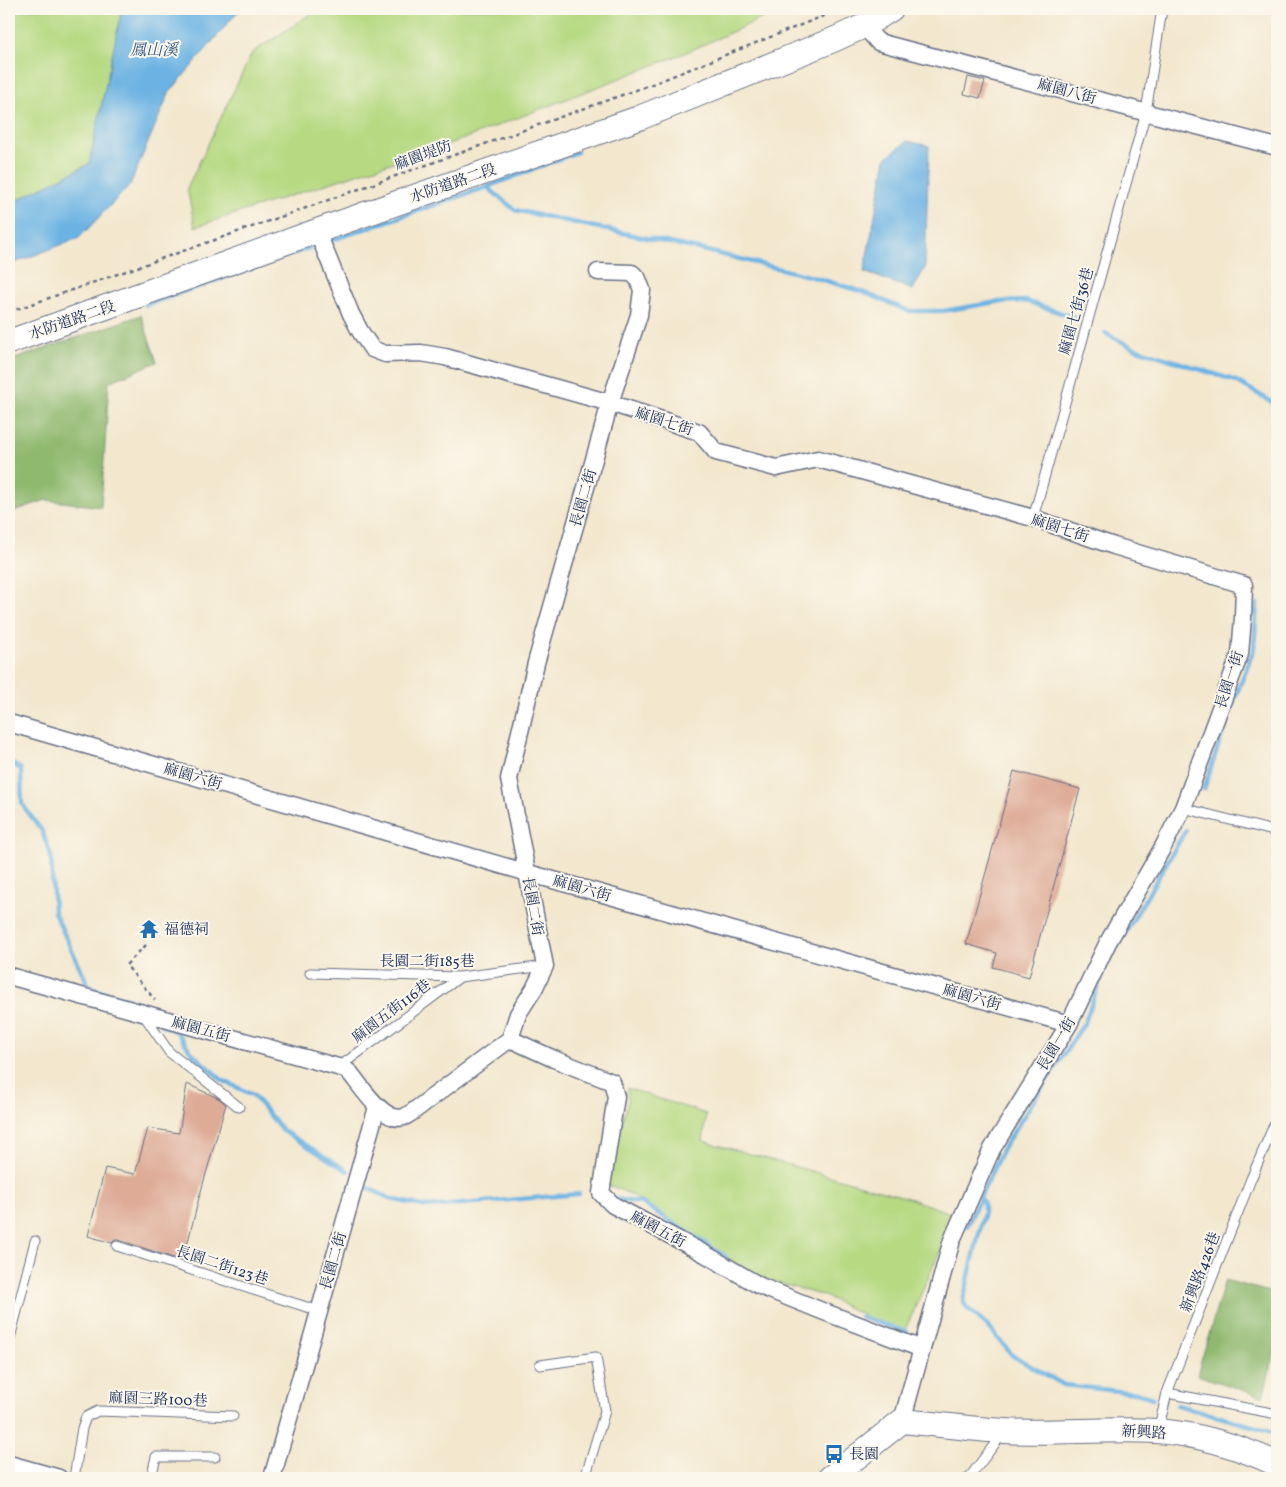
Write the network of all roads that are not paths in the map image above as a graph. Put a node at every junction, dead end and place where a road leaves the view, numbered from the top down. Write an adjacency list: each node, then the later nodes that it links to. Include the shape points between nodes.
1 (891, 9): 3 (street, 水防道路二段)
2 (1162, 9): 4 (lane, 麻園七街36巷)
3 (871, 34): 4 (street, 麻園八街); 6 (street, 水防道路二段, via 734,81)
4 (1146, 112): 5 (street, 麻園八街); 10 (lane, 麻園七街36巷)
5 (1277, 147)
6 (321, 241): 8 (street, 水防道路二段); 9 (street, 麻園七街, via 350,314 372,349 385,354 421,353 445,357)
7 (598, 272): 9 (street, 長園二街, via 632,274 642,290 639,315)
8 (9, 342)
9 (610, 403): 10 (street, 麻園七街, via 699,432 716,452 776,468 818,459); 15 (street, 長園二街, via 536,663 509,779)
10 (1033, 518): 11 (street, 麻園七街)
11 (1244, 585): 13 (street, 長園一街, via 1240,654)
12 (9, 723): 15 (street, 麻園六街)
13 (1183, 808): 14 (lane); 21 (street, 長園一街, via 1108,942)
14 (1277, 832)
15 (528, 873): 16 (street, 長園二街); 21 (street, 麻園六街)
16 (545, 966): 19 (lane, 長園二街185巷); 22 (street, via 518,1014)
17 (310, 973): 19 (lane, 長園二街185巷)
18 (9, 976): 20 (street, 麻園五街)
19 (460, 977): 23 (lane, 麻園五街116巷)
20 (143, 1013): 23 (street, 麻園五街); 24 (lane, via 169,1052)
21 (1069, 1024): 31 (street, 長園一街, via 992,1149 952,1240)
22 (510, 1039): 25 (street, via 404,1117 396,1117); 31 (street, 麻園五街, via 612,1082 616,1097 601,1193 613,1205 760,1286)
23 (339, 1067): 25 (street, 麻園五街, via 350,1073)
24 (239, 1107)
25 (377, 1107): 29 (street, 長園二街)
26 (1274, 1125): 33 (lane, 新興路426巷)
27 (35, 1241): 30 (lane)
28 (117, 1246): 29 (lane, 長園二街123巷)
29 (319, 1311): 45 (street, 長園二街)
30 (9, 1342)
31 (922, 1349): 36 (street, 長園一街)
32 (540, 1365): 46 (lane, via 596,1356 605,1411)
33 (1167, 1393): 34 (lane); 38 (lane, 新興路426巷)
34 (1277, 1414)
35 (233, 1416): 43 (lane, 麻園三路100巷, via 98,1411 86,1417 82,1428)
36 (902, 1421): 37 (street, 新興路); 47 (street)
37 (1005, 1431): 38 (street, 新興路); 48 (lane)
38 (1158, 1432): 41 (street, 新興路, via 1193,1436)
39 (215, 1458): 44 (lane, via 156,1457)
40 (9, 1464): 42 (street)
41 (1277, 1464)
42 (58, 1478)
43 (74, 1478)
44 (151, 1478)
45 (272, 1478)
46 (584, 1478)
47 (830, 1478)
48 (969, 1478)

